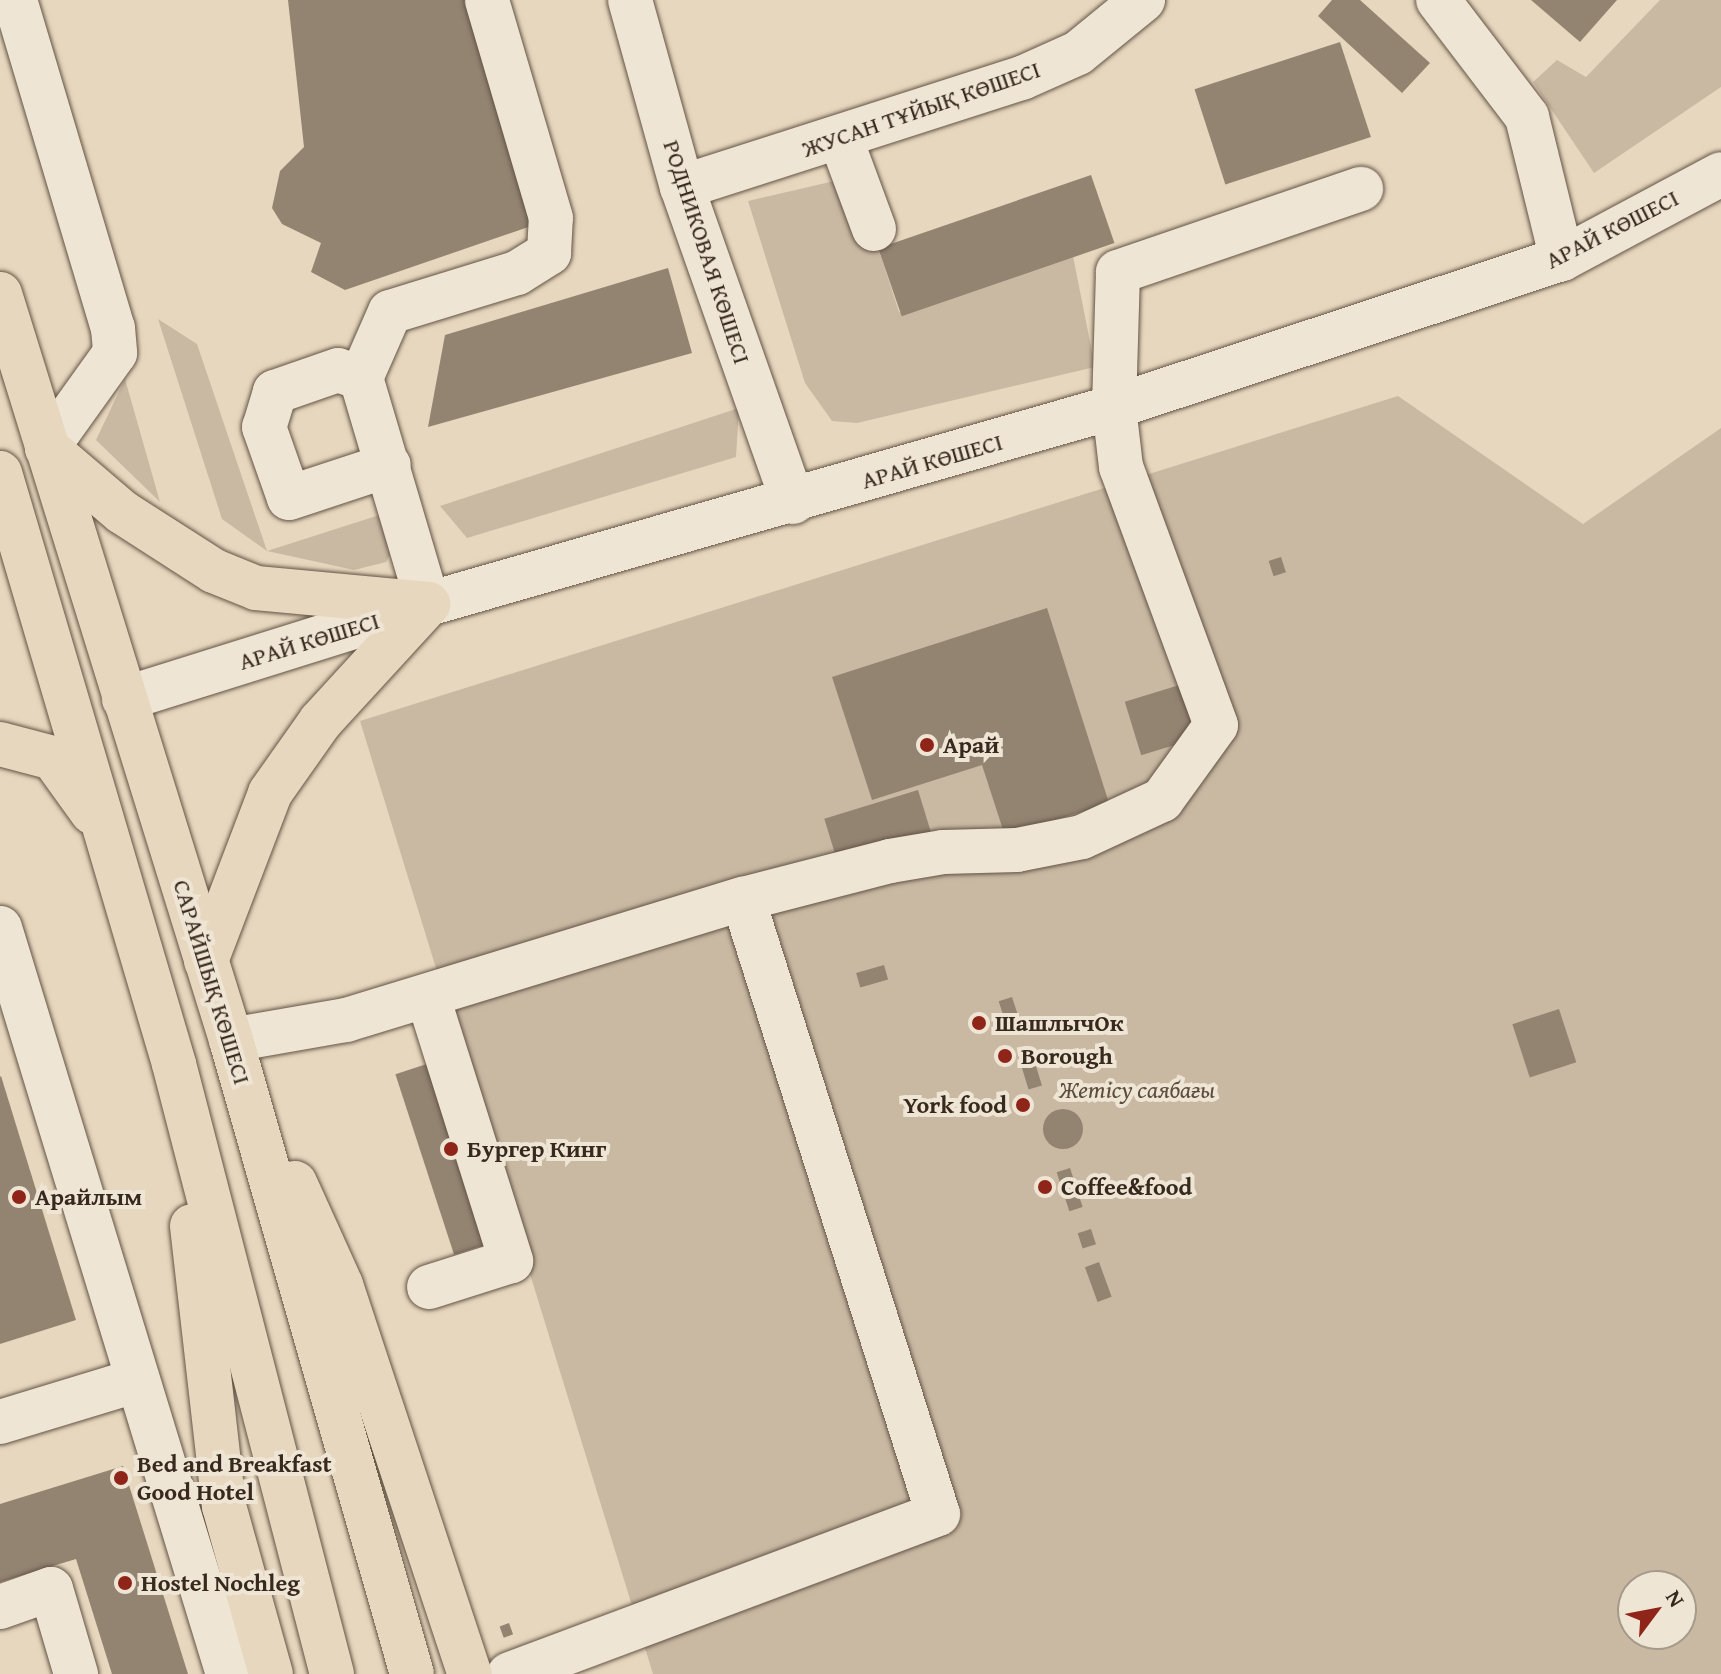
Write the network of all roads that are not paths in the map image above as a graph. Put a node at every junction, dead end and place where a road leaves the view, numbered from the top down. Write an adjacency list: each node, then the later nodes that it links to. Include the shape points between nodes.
1 (15, 0): 15 (street, via 113,328 115,353)
2 (487, 0): 13 (street, via 551,218 549,253 517,273 390,312)
3 (630, 0): 8 (street, РОДНИКОВАЯ КӨШЕСІ)
4 (1143, 0): 6 (street, ЖУСАН ТҰЙЫҚ КӨШЕСІ, via 1078,53 1022,78)
5 (1438, 0): 11 (street, via 1527,117)
6 (840, 137): 8 (street, ЖУСАН ТҰЙЫҚ КӨШЕСІ); 10 (street)
7 (1721, 174): 11 (street, АРАЙ КӨШЕСІ)
8 (682, 187): 18 (street, РОДНИКОВАЯ КӨШЕСІ)
9 (1361, 189): 14 (street, via 1118,272)
10 (874, 229)
11 (1562, 259): 14 (street, АРАЙ КӨШЕСІ)
12 (0, 294): 15 (main road, САРАЙШЫҚ КӨШЕСІ)
13 (361, 378): 16 (street); 16 (street, via 338,370 275,392 264,427 289,498)
14 (1114, 407): 18 (street, АРАЙ КӨШЕСІ); 25 (street, via 1121,467 1216,725 1162,800 1082,837 1017,850 943,852 890,861)
15 (47, 448): 19 (main road, via 122,512 214,571 256,588); 20 (main road, САРАЙШЫҚ КӨШЕСІ)
16 (389, 465): 19 (street)
17 (0, 473): 21 (main road)
18 (793, 502): 19 (street, АРАЙ КӨШЕСІ)
19 (428, 604): 20 (street, АРАЙ КӨШЕСІ); 27 (main road, via 320,722 270,793)
20 (124, 699): 21 (main road); 27 (main road, САРАЙШЫҚ КӨШЕСІ)
21 (75, 714): 22 (main road); 24 (main road)
22 (0, 737)
23 (0, 744): 24 (main road, via 53,758)
24 (112, 848): 30 (main road)
25 (743, 899): 28 (street); 41 (street, via 938,1514)
26 (0, 928): 32 (street)
27 (206, 961): 29 (main road, САРАЙШЫҚ КӨШЕСІ)
28 (428, 997): 29 (street, via 346,1020); 31 (street, via 511,1261)
29 (231, 1040): 39 (main road, САРАЙШЫҚ КӨШЕСІ); 40 (main road, via 341,1285)
30 (174, 1064): 37 (main road, via 224,1506); 38 (main road)
31 (429, 1287)
32 (138, 1380): 33 (street); 36 (street)
33 (0, 1422)
34 (0, 1607): 35 (street, via 51,1589)
35 (76, 1674)
36 (228, 1674)
37 (271, 1674)
38 (332, 1674)
39 (412, 1674)
40 (470, 1674)
41 (509, 1674)

